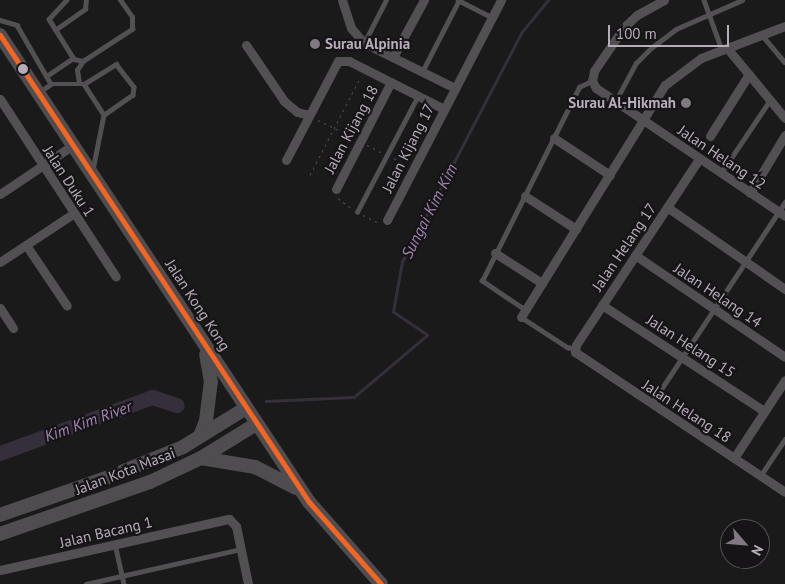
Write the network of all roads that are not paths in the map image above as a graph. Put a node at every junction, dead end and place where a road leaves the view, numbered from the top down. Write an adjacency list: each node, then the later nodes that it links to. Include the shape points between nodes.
1 (67, 0): 16 (lane, via 49,17)
2 (86, 0): 16 (lane, via 85,9)
3 (120, 0): 24 (lane, via 132,17 132,29)
4 (386, 0): 19 (lane)
5 (424, 0): 22 (street)
6 (458, 0): 13 (lane); 26 (lane)
7 (500, 0): 13 (street, Jalan Kijang 17)
8 (664, 0): 29 (street, via 638,14 624,27 601,57)
9 (704, 0): 12 (lane)
10 (742, 0): 12 (lane)
11 (346, 3): 19 (street, via 356,36)
12 (709, 12): 21 (lane); 38 (lane, via 676,29 650,48 636,63)
13 (492, 17): 33 (street, Jalan Kijang 17)
14 (0, 20): 28 (lane, via 18,25)
15 (785, 26): 18 (street)
16 (56, 30): 23 (lane)
17 (0, 35): 34 (main road, Jalan Kong Kong)
18 (762, 35): 21 (street); 25 (lane)
19 (364, 43): 22 (street)
20 (246, 45): 41 (street, via 284,101 297,112)
21 (724, 49): 27 (street); 43 (street, via 679,72 655,100)
22 (393, 57): 26 (street)
23 (73, 58): 24 (lane); 28 (lane)
24 (82, 61): 32 (lane, via 77,70)
25 (785, 62)
26 (422, 72): 33 (street)
27 (749, 74): 37 (street); 45 (street)
28 (48, 76): 31 (lane)
29 (592, 81): 38 (street, Jalan Helang 12); 46 (lane, via 580,87)
30 (391, 82): 35 (street); 41 (street, via 344,59 338,61); 54 (street, Jalan Kijang 18)
31 (51, 84): 32 (lane); 34 (lane)
32 (82, 84): 40 (lane); 40 (lane, via 116,64 134,87 133,95)
33 (455, 88): 39 (street, Jalan Kijang 17)
34 (38, 92): 47 (main road, Jalan Kong Kong)
35 (418, 96): 39 (street); 60 (lane)
36 (0, 99): 50 (street, Jalan Duku 1)
37 (770, 100): 42 (street); 52 (lane)
38 (615, 103): 43 (street, Jalan Helang 12)
39 (444, 109): 63 (street, Jalan Kijang 17)
40 (104, 115): 51 (lane)
41 (308, 115): 49 (street)
42 (785, 118)
43 (644, 122): 48 (street, Jalan Helang 12); 53 (street)
44 (785, 135): 55 (street)
45 (710, 136)
46 (554, 138): 53 (street); 57 (lane)
47 (73, 144): 50 (street); 51 (main road, Jalan Kong Kong)
48 (699, 159): 52 (street, Jalan Helang 12); 59 (street, Jalan Helang 17)
49 (286, 160)
50 (42, 166): 56 (street); 61 (street, Jalan Duku 1)
51 (92, 174): 79 (main road, Jalan Kong Kong)
52 (721, 174): 55 (street, Jalan Helang 12)
53 (610, 175): 64 (street)
54 (336, 188)
55 (750, 193): 62 (street, Jalan Helang 12)
56 (0, 194)
57 (524, 196): 64 (street); 66 (lane)
58 (785, 202): 62 (lane)
59 (667, 207): 67 (street, Jalan Helang 17); 69 (street)
60 (357, 212)
61 (74, 213): 65 (street); 70 (street, Jalan Duku 1)
62 (782, 214): 69 (lane)
63 (387, 220)
64 (576, 229): 71 (street)
65 (26, 245): 68 (street); 74 (street)
66 (495, 253): 71 (street); 77 (lane, via 482,281)
67 (635, 255): 73 (street, Jalan Helang 17); 76 (street, Jalan Helang 14)
68 (0, 262)
69 (746, 262): 72 (street); 76 (lane)
70 (116, 277)
71 (542, 283): 77 (street)
72 (785, 289)
73 (602, 305): 80 (street, Jalan Helang 17); 81 (street, Jalan Helang 15)
74 (67, 306)
75 (0, 308): 78 (street)
76 (715, 309): 81 (lane); 82 (street, Jalan Helang 14)
77 (523, 313): 80 (lane, via 567,347)
78 (13, 328)
79 (203, 342): 85 (main road, Jalan Kong Kong); 88 (main road, via 211,382 206,421)
80 (576, 350): 84 (street, Jalan Helang 18)
81 (683, 357): 84 (lane); 86 (street, Jalan Helang 15)
82 (785, 357)
83 (785, 380): 86 (street)
84 (652, 404): 91 (street, Jalan Helang 18)
85 (246, 408): 87 (main road, Jalan Kong Kong); 88 (main road, Jalan Kota Masai)
86 (764, 411): 91 (street)
87 (256, 424): 90 (main road, Jalan Kota Masai); 94 (main road, Jalan Kong Kong)
88 (200, 436): 95 (main road, Jalan Kota Masai, via 183,447 109,477)
89 (785, 439): 92 (lane)
90 (201, 458): 94 (main road, via 255,467); 96 (main road, Jalan Kota Masai, via 150,482)
91 (734, 458): 92 (street, Jalan Helang 18)
92 (761, 475): 93 (street, Jalan Helang 18)
93 (785, 492)
94 (302, 493): 104 (main road, Jalan Kong Kong, via 351,554)
95 (0, 515)
96 (0, 534)
97 (115, 544): 98 (street, Jalan Bacang 1, via 229,520 234,523); 99 (street, Jalan Bacang 1); 100 (lane)
98 (241, 549): 100 (lane); 103 (street)
99 (0, 570)
100 (122, 576): 101 (lane); 102 (lane)
101 (86, 584)
102 (124, 584)
103 (247, 584)
104 (381, 584)

